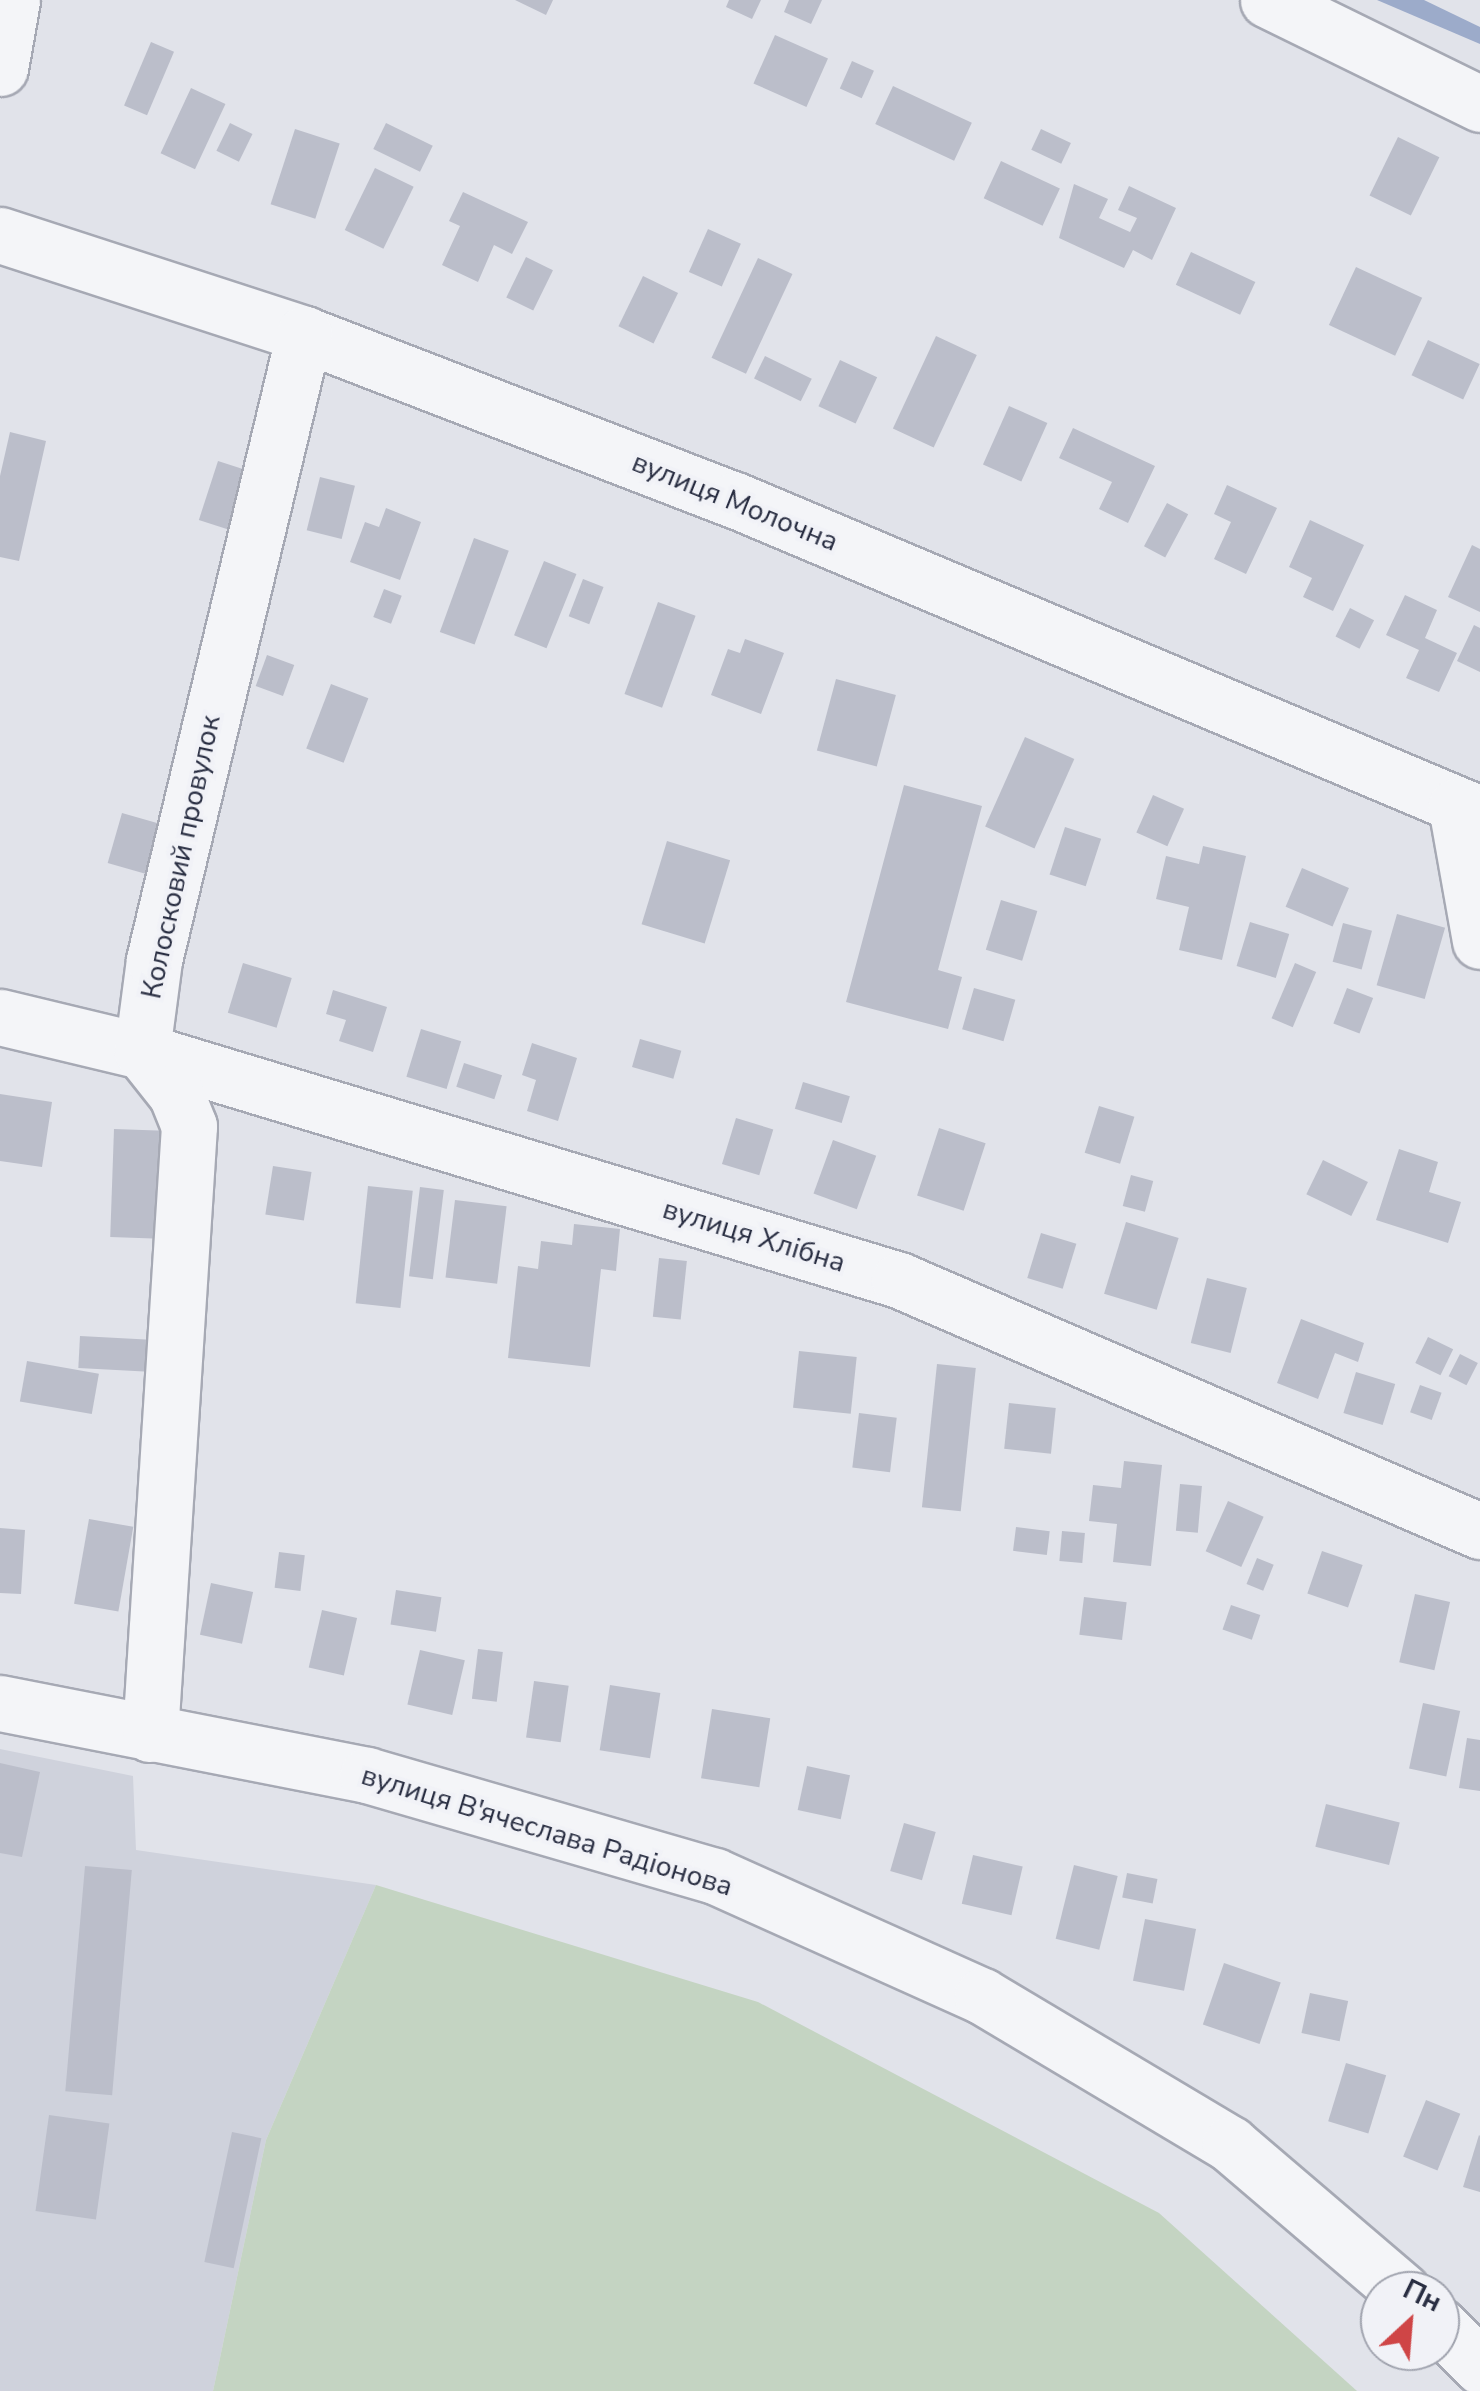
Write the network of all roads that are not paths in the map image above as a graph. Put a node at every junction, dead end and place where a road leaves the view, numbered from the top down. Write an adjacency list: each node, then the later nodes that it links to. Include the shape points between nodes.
1 (12, 0): 3 (street)
2 (1268, 0): 4 (street)
3 (0, 68)
4 (1480, 104)
5 (0, 235): 6 (street, вулиця Молочна)
6 (304, 334): 7 (street, вулиця Молочна, via 735,500); 10 (street, Колосковий провулок, via 154,960)
7 (1468, 810): 8 (street, вулиця Молочна)
8 (1480, 941)
9 (0, 1017): 10 (street, вулиця Хлібна)
10 (142, 1051): 11 (street, вулиця Хлібна, via 899,1280); 13 (street, via 176,1094 189,1126)
11 (1480, 1530)
12 (0, 1703): 13 (street, вулиця В'ячеслава Радіонова)
13 (150, 1734): 14 (street, вулиця В'ячеслава Радіонова, via 367,1775 715,1876 982,1996 1213,2134)
14 (1378, 2271)
15 (1460, 2346): 16 (street)
16 (1480, 2366)

